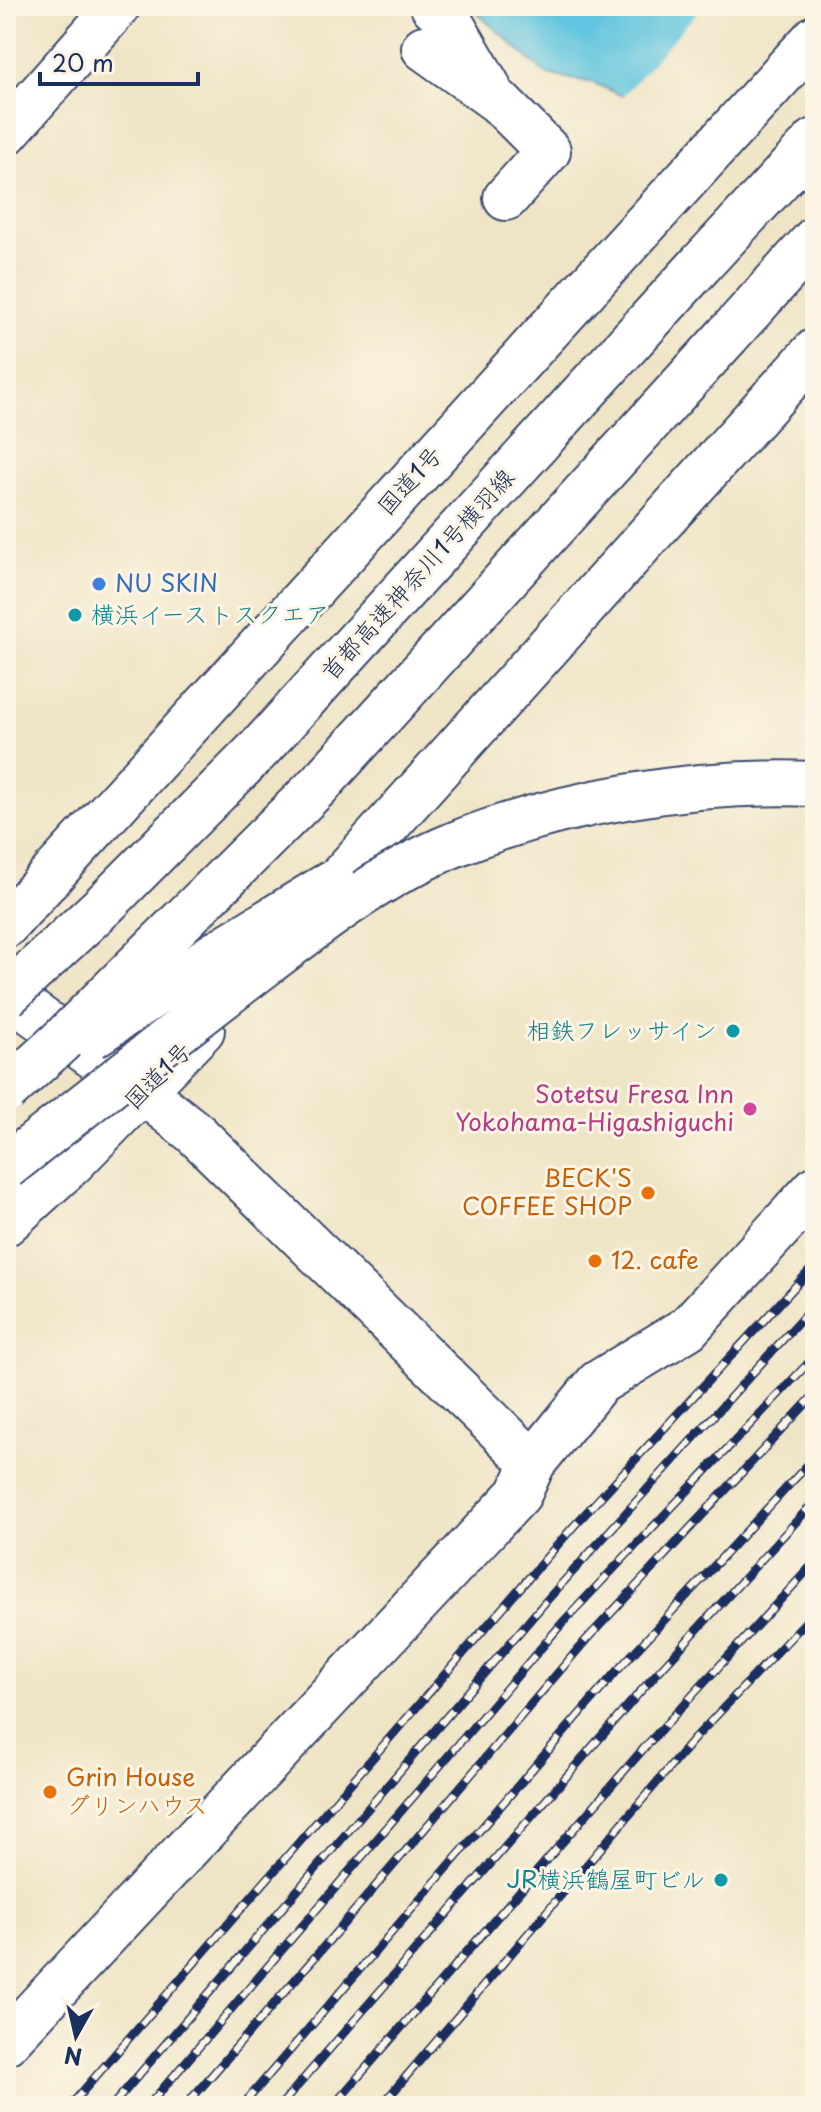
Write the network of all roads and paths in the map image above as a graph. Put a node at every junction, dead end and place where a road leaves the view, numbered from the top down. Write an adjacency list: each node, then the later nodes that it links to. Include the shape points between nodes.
1 (118, 6): 6 (main road)
2 (433, 6): 5 (main road, via 450,21)
3 (815, 38): 13 (main road, 国道1号)
4 (424, 48): 5 (main road)
5 (498, 101): 8 (main road, via 548,151)
6 (6, 133)
7 (815, 141): 14 (main road, 首都高速神奈川1号横羽線, bridge, via 261,747)
8 (506, 198)
9 (815, 239): 16 (main road, bridge, via 317,787)
10 (815, 351): 15 (main road, 国道1号, via 195,1039)
11 (815, 761): 16 (main road, bridge, via 647,769 504,801 439,826 379,855 215,954)
12 (815, 784): 17 (main road, bridge, via 731,785 610,800 512,824 451,846 342,907)
13 (6, 925)
14 (6, 995): 15 (main road)
15 (142, 1091): 19 (main road, 国道1号); 20 (main road, via 195,1133)
16 (6, 1092)
17 (6, 1167)
18 (815, 1189): 20 (main road, via 688,1328 598,1383)
19 (6, 1223)
20 (533, 1463): 21 (main road, via 519,1494)
21 (6, 2042)

